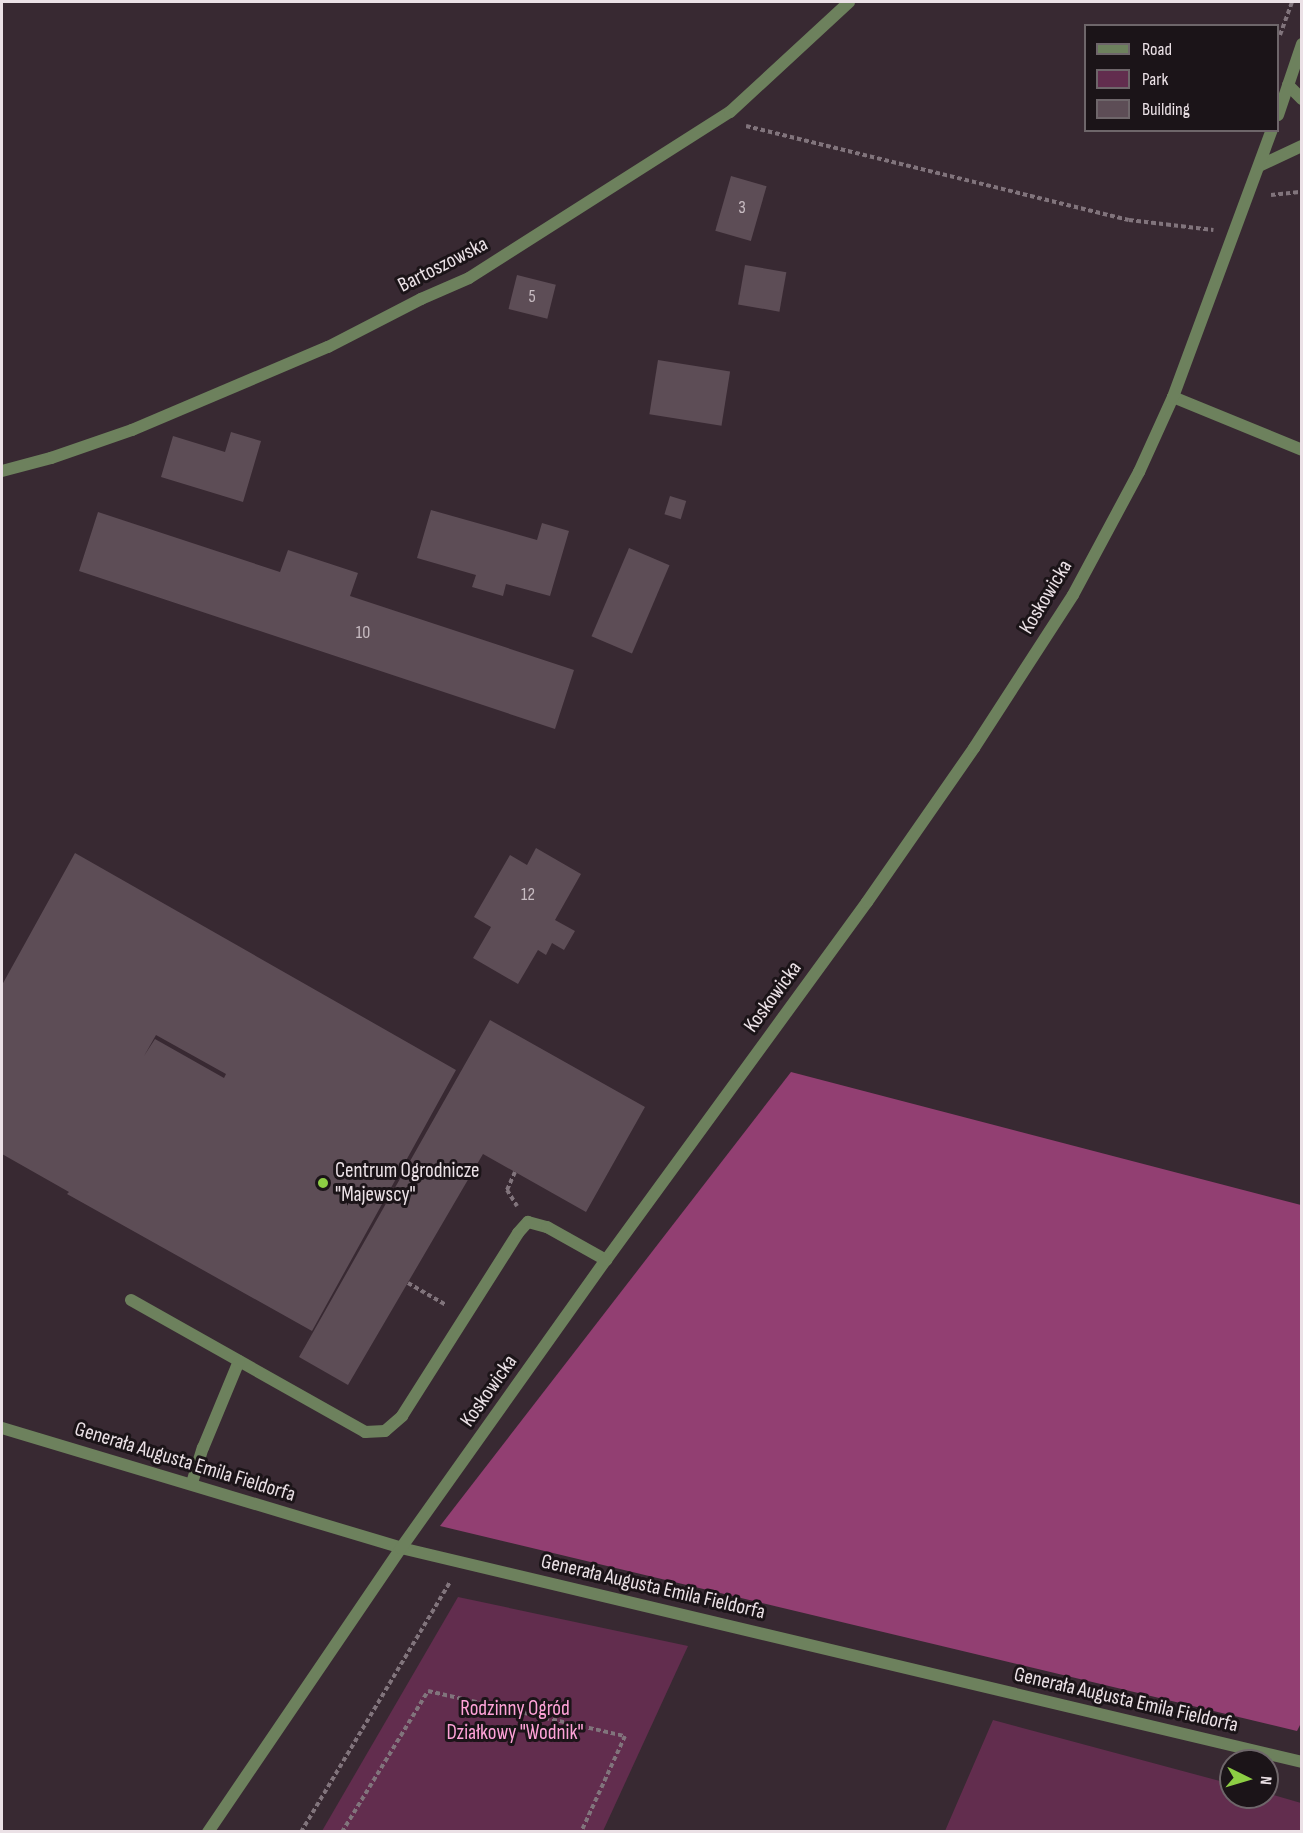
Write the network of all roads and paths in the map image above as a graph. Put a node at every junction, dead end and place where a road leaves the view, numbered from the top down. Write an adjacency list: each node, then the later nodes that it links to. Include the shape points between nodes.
1 (849, 2): 9 (street, Bartoszowska)
2 (1292, 2): 3 (path)
3 (1279, 41)
4 (1302, 44): 6 (street)
5 (1302, 83): 6 (street)
6 (1287, 85): 7 (street); 8 (street)
7 (1302, 99)
8 (1279, 111)
9 (724, 115): 14 (path, via 756,130 1117,217); 19 (street, Bartoszowska, via 469,278 328,347 132,430)
10 (1271, 132): 12 (street, Koskowicka)
11 (1302, 146): 12 (street)
12 (1261, 165): 17 (street, Koskowicka)
13 (1218, 221): 14 (path)
14 (1214, 231): 15 (path); 16 (path)
15 (1223, 232)
16 (1211, 240)
17 (1173, 397): 18 (street); 22 (street, Koskowicka, via 1139,472 1073,595 974,748)
18 (1302, 450)
19 (2, 471)
20 (515, 1172): 21 (path, via 507,1190)
21 (528, 1222): 22 (street, via 547,1227); 25 (street)
22 (606, 1260): 29 (street, Koskowicka)
23 (408, 1283): 25 (path)
24 (132, 1300): 26 (street)
25 (465, 1316): 26 (street, via 402,1416 385,1431 365,1432)
26 (239, 1361): 28 (street)
27 (2, 1428): 28 (street, Generała Augusta Emila Fieldorfa)
28 (192, 1484): 29 (street, Generała Augusta Emila Fieldorfa)
29 (401, 1548): 30 (street, Generała Augusta Emila Fieldorfa); 32 (street, Koskowicka)
30 (462, 1562): 31 (street, Generała Augusta Emila Fieldorfa); 33 (path)
31 (1302, 1762)
32 (208, 1832)
33 (301, 1832)
34 (342, 1832): 35 (path, via 428,1691 625,1736)
35 (581, 1832)

